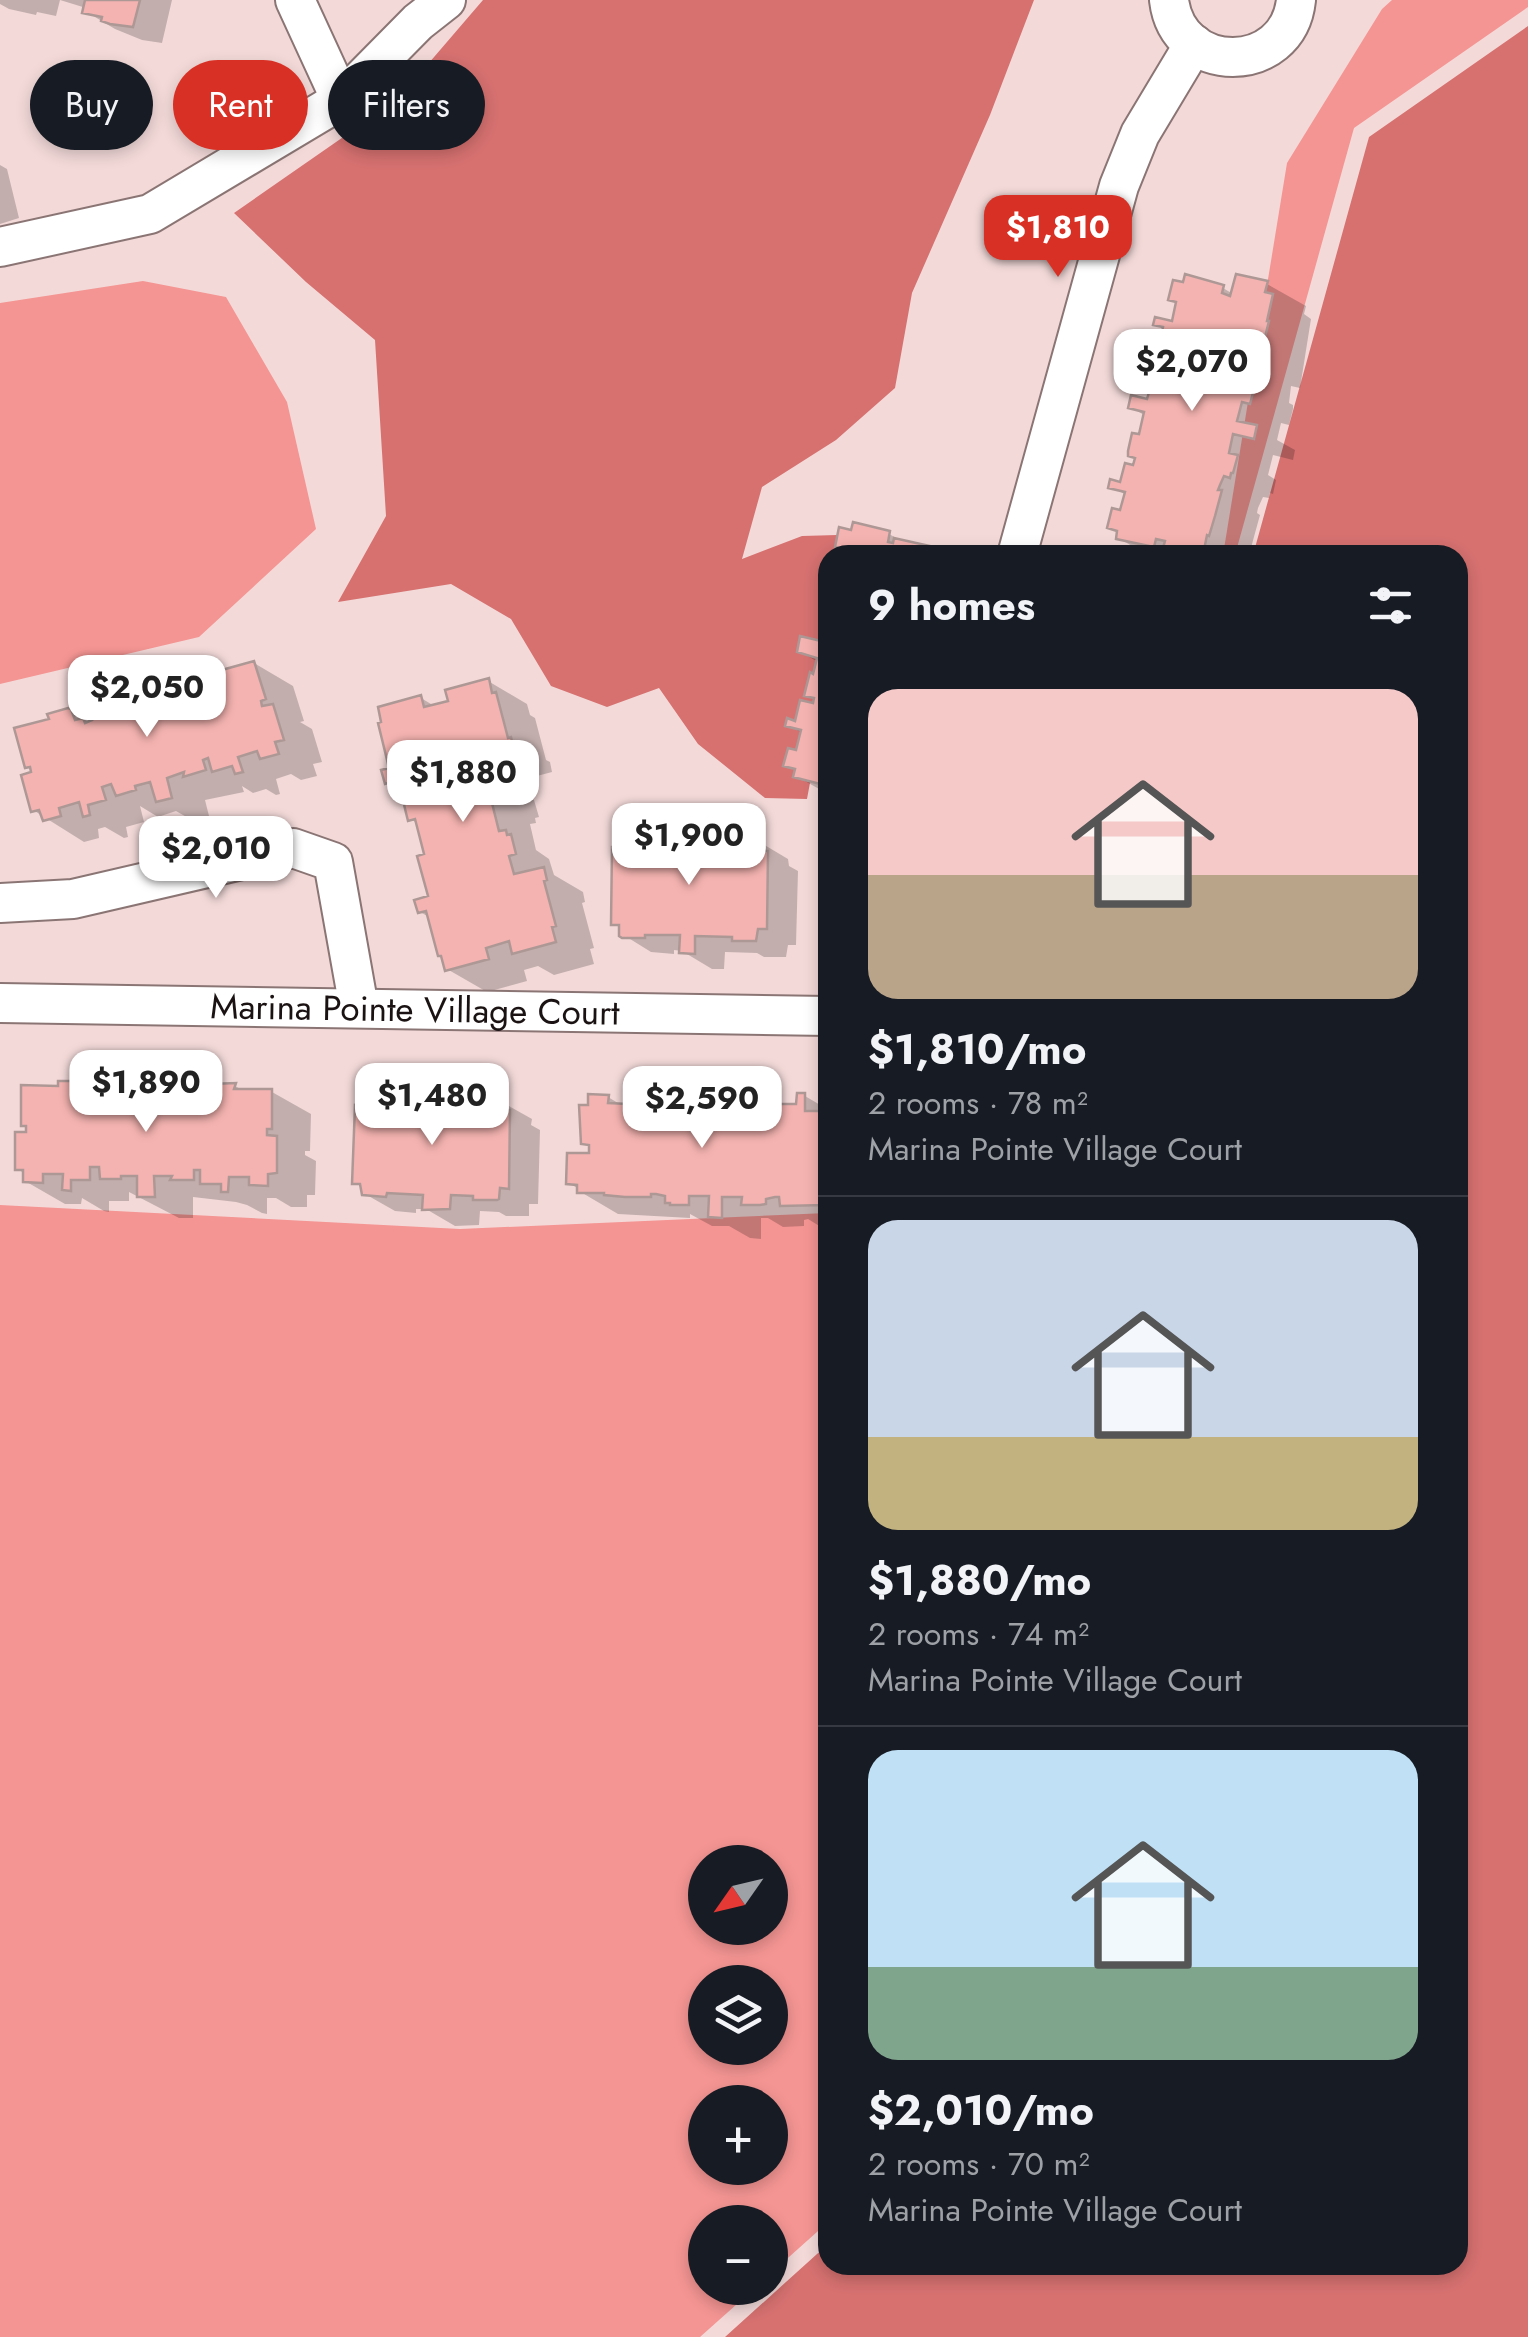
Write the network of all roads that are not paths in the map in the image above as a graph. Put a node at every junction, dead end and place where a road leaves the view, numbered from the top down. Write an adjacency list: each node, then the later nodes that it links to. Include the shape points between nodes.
1 (295, 0): 7 (street)
2 (446, 0): 6 (street)
3 (1169, 0): 5 (street, via 1176,26)
4 (1296, 0): 5 (street, via 1285,31 1250,56 1228,58)
5 (1194, 44): 10 (street, via 1140,134 1118,186)
6 (380, 60)
7 (328, 72)
8 (328, 108): 9 (street, via 150,214)
9 (0, 247)
10 (1020, 545)
11 (0, 904): 13 (street, via 74,900 292,848 333,862)
12 (0, 1002): 13 (street, Marina Pointe Village Court)
13 (359, 1008): 14 (street, Marina Pointe Village Court)
14 (818, 1016)

